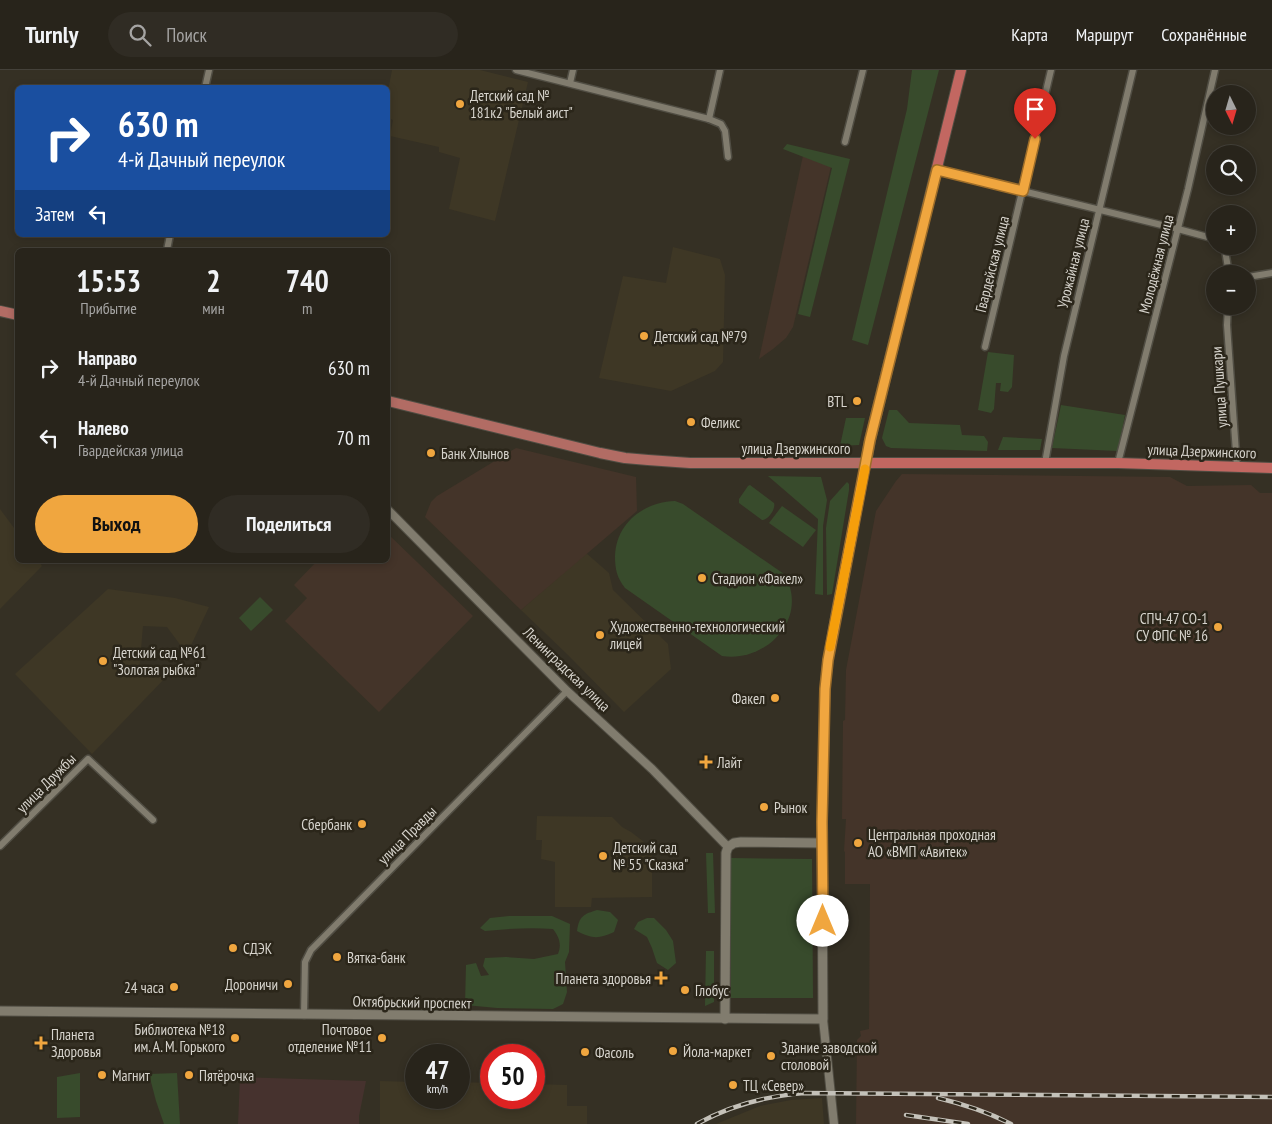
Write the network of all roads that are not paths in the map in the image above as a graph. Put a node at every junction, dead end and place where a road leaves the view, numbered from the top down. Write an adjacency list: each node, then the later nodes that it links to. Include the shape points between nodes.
1 (209, 70): 11 (street)
2 (516, 70): 10 (street)
3 (573, 70): 10 (street)
4 (720, 70): 12 (street)
5 (863, 70): 13 (street)
6 (961, 70): 15 (highway)
7 (1051, 70): 16 (street, Гвардейская улица)
8 (1133, 70): 17 (street, Урожайная улица)
9 (1215, 70): 18 (street, Молодёжная улица)
10 (570, 83): 12 (street)
11 (206, 85)
12 (709, 119): 14 (street, via 721,124 725,131)
13 (845, 142)
14 (728, 158)
15 (937, 170): 16 (street); 27 (highway)
16 (1023, 191): 17 (street); 25 (street, Гвардейская улица)
17 (1099, 210): 18 (street); 28 (street, Урожайная улица, via 1064,356)
18 (1178, 229): 19 (street); 29 (street, Молодёжная улица)
19 (1206, 237)
20 (1272, 273): 21 (street)
21 (1256, 276)
22 (0, 311): 23 (main road)
23 (15, 314)
24 (1228, 315): 30 (street, улица Пушкари)
25 (985, 347)
26 (390, 401): 27 (main road, улица Дзержинского, via 625,458 690,463)
27 (866, 463): 28 (highway, улица Дзержинского); 35 (main road, via 828,660)
28 (1045, 463): 29 (highway, улица Дзержинского)
29 (1118, 463): 30 (highway, улица Дзержинского)
30 (1237, 467): 31 (highway, улица Дзержинского)
31 (1272, 468)
32 (390, 512): 33 (street, Ленинградская улица)
33 (567, 691): 37 (street, Ленинградская улица, via 652,769); 39 (street, улица Правды, via 311,950 305,962)
34 (153, 820): 36 (street, улица Дружбы, via 88,759)
35 (822, 843): 37 (main road, via 741,842); 41 (main road)
36 (0, 846)
37 (728, 846): 40 (main road)
38 (0, 1011): 39 (main road, Октябрьский проспект)
39 (304, 1015): 40 (main road, Октябрьский проспект)
40 (725, 1019): 41 (main road, Октябрьский проспект)
41 (823, 1020): 42 (street)
42 (834, 1124)

